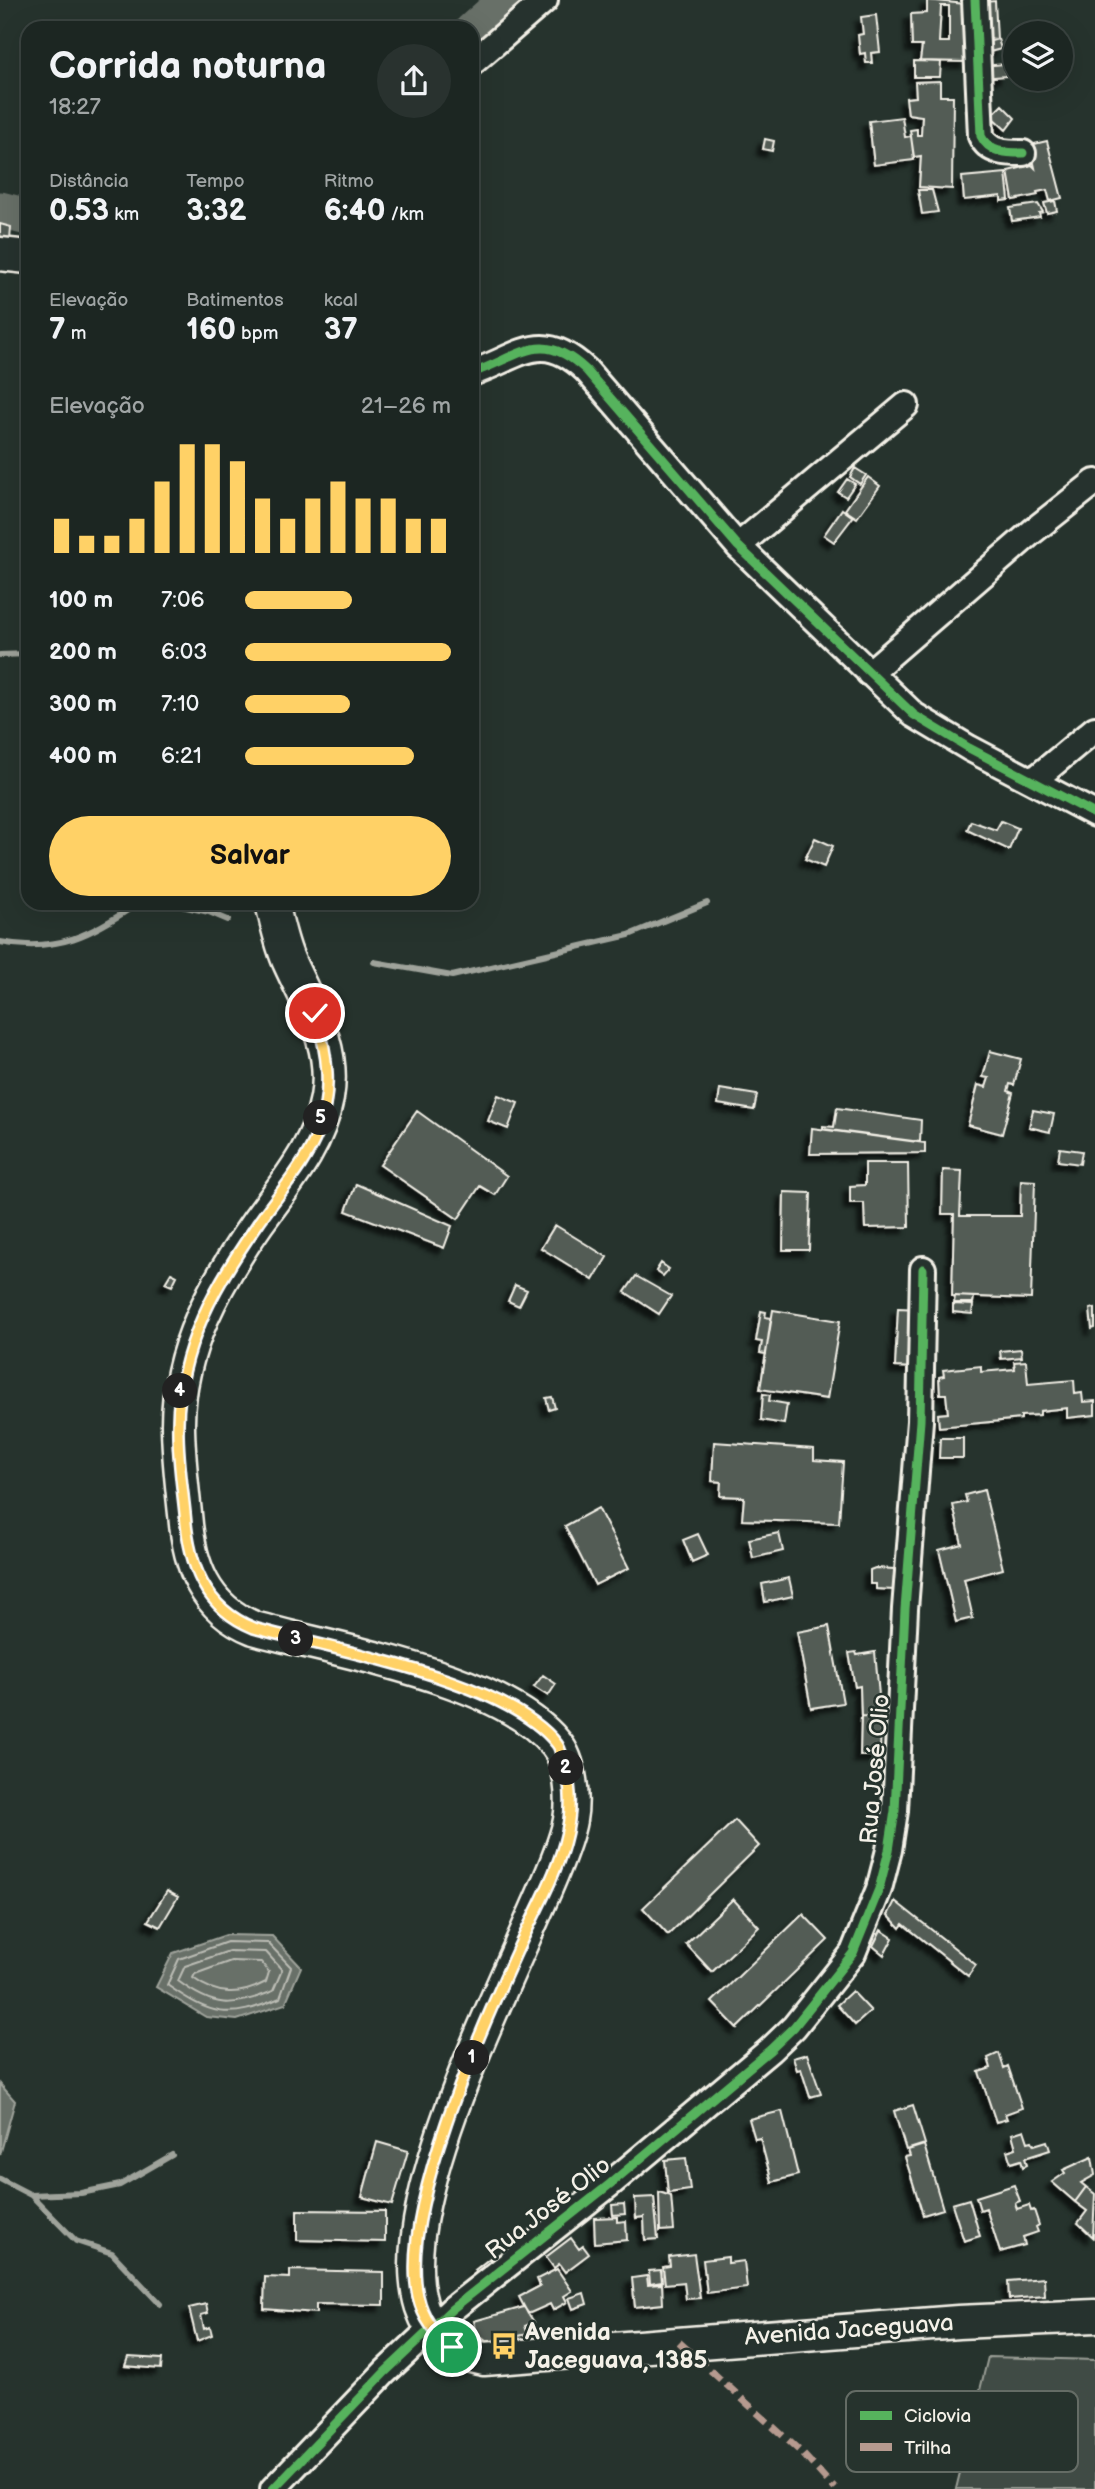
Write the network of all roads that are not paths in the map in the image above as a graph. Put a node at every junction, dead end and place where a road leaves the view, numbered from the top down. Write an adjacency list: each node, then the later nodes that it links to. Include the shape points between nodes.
1 (545, 0): 3 (street)
2 (975, 0): 4 (street, via 981,136 985,145 1002,153)
3 (479, 57)
4 (1023, 152)
5 (0, 254): 6 (main road)
6 (21, 256)
7 (479, 370): 10 (street, via 535,346 569,354)
8 (906, 405): 10 (street)
9 (1095, 482): 11 (street)
10 (738, 546): 11 (street)
11 (869, 673): 13 (street, via 914,715)
12 (1095, 729): 13 (street)
13 (1034, 780): 14 (street)
14 (1095, 814)
15 (274, 910): 18 (main road, via 289,962 315,1013 330,1073 318,1132 305,1158 219,1283 189,1348 178,1425 185,1521 198,1576 233,1620 409,1668 497,1702 558,1745 572,1785 562,1853 482,2031 439,2146 416,2256 418,2295)
16 (923, 1269): 18 (street, Rua José Olio, via 923,1355 895,1811 879,1889 853,1953 770,2050)
17 (1095, 2316): 18 (main road, Avenida Jaceguava, via 484,2358 464,2355)
18 (430, 2329): 19 (street, Rua José Olio)
19 (273, 2489)

